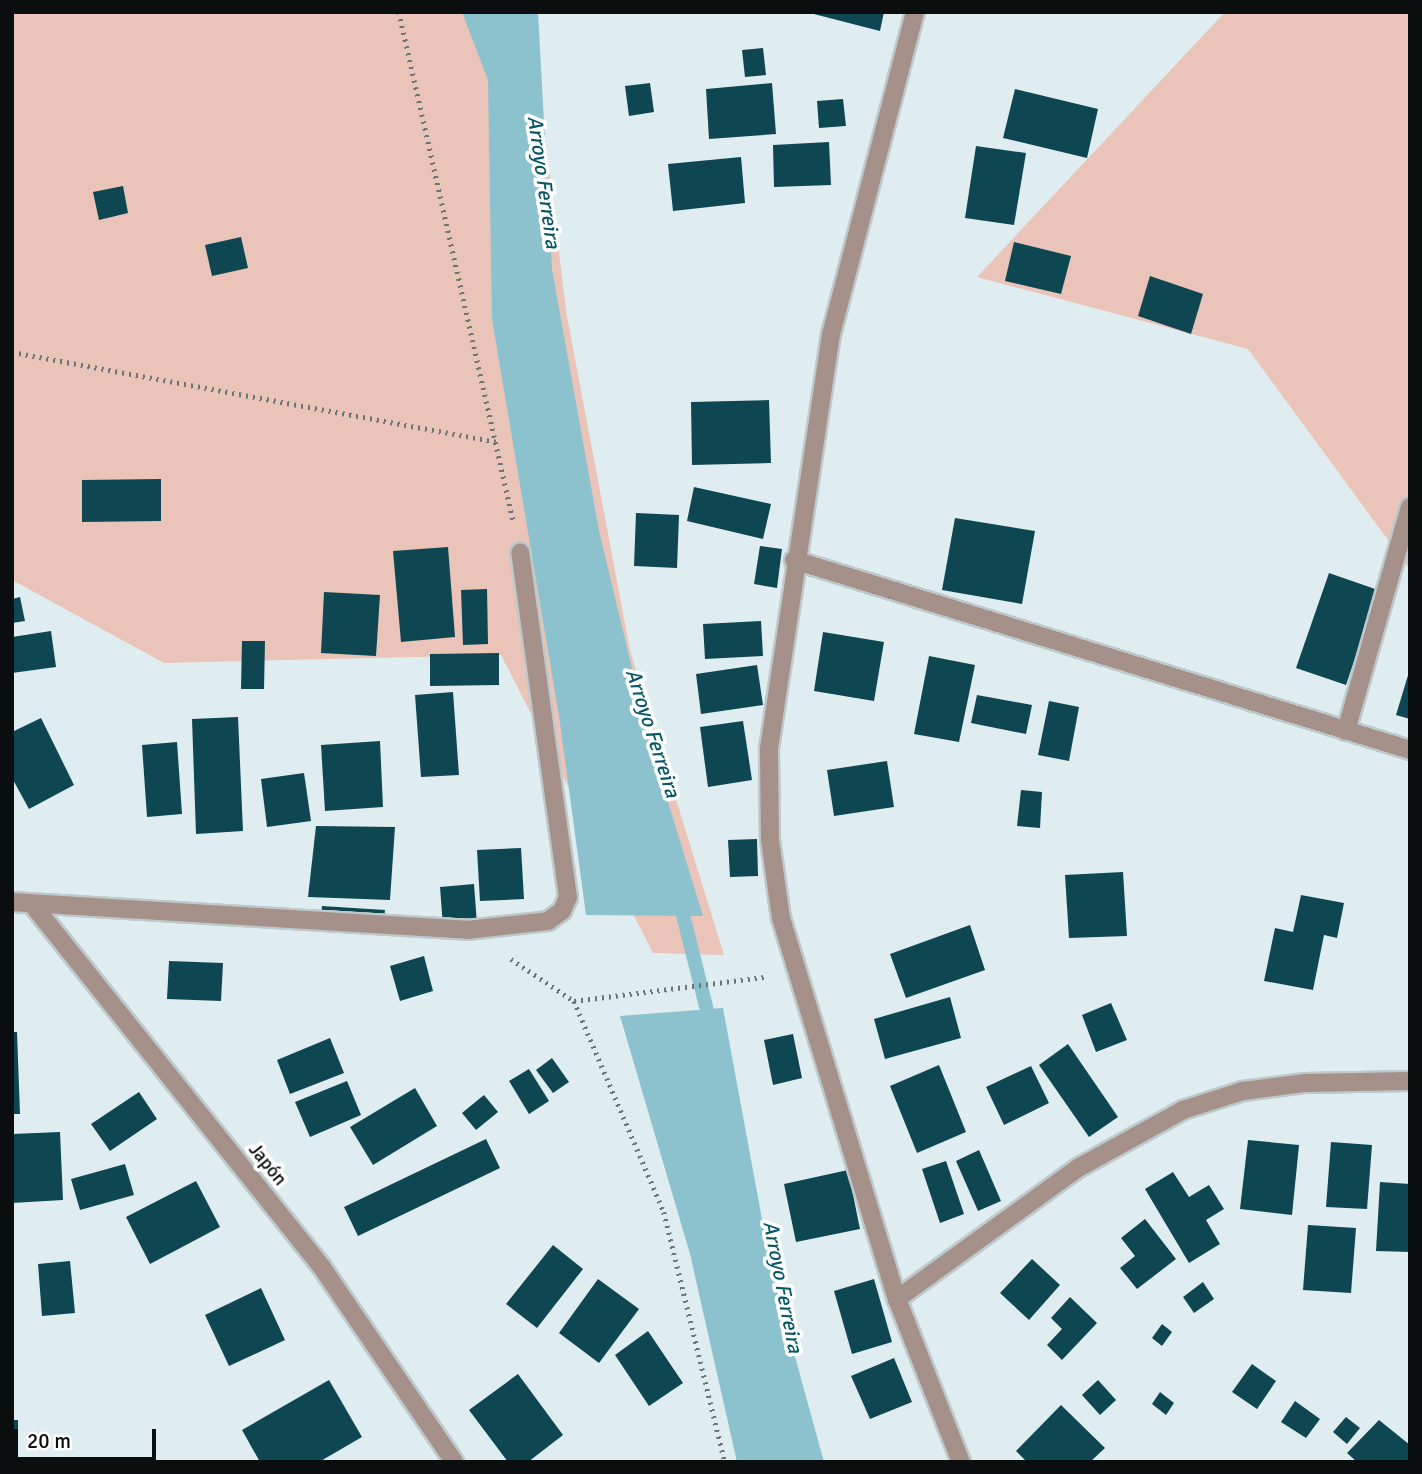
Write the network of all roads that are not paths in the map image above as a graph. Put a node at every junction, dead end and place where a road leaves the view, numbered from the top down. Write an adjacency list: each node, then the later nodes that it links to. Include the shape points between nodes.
1 (915, 12): 4 (street, via 831,334)
2 (1410, 507): 5 (street)
3 (520, 552): 8 (street, via 568,897 562,911 548,922 467,930)
4 (794, 560): 5 (street); 10 (street, via 769,750 771,840 781,918)
5 (1346, 732): 6 (street)
6 (1410, 750)
7 (12, 902): 8 (street)
8 (32, 904): 11 (street, Japón, via 321,1266)
9 (1410, 1081): 10 (street, via 1305,1083 1243,1091 1183,1110 1078,1168)
10 (897, 1299): 12 (street)
11 (454, 1462)
12 (961, 1462)

